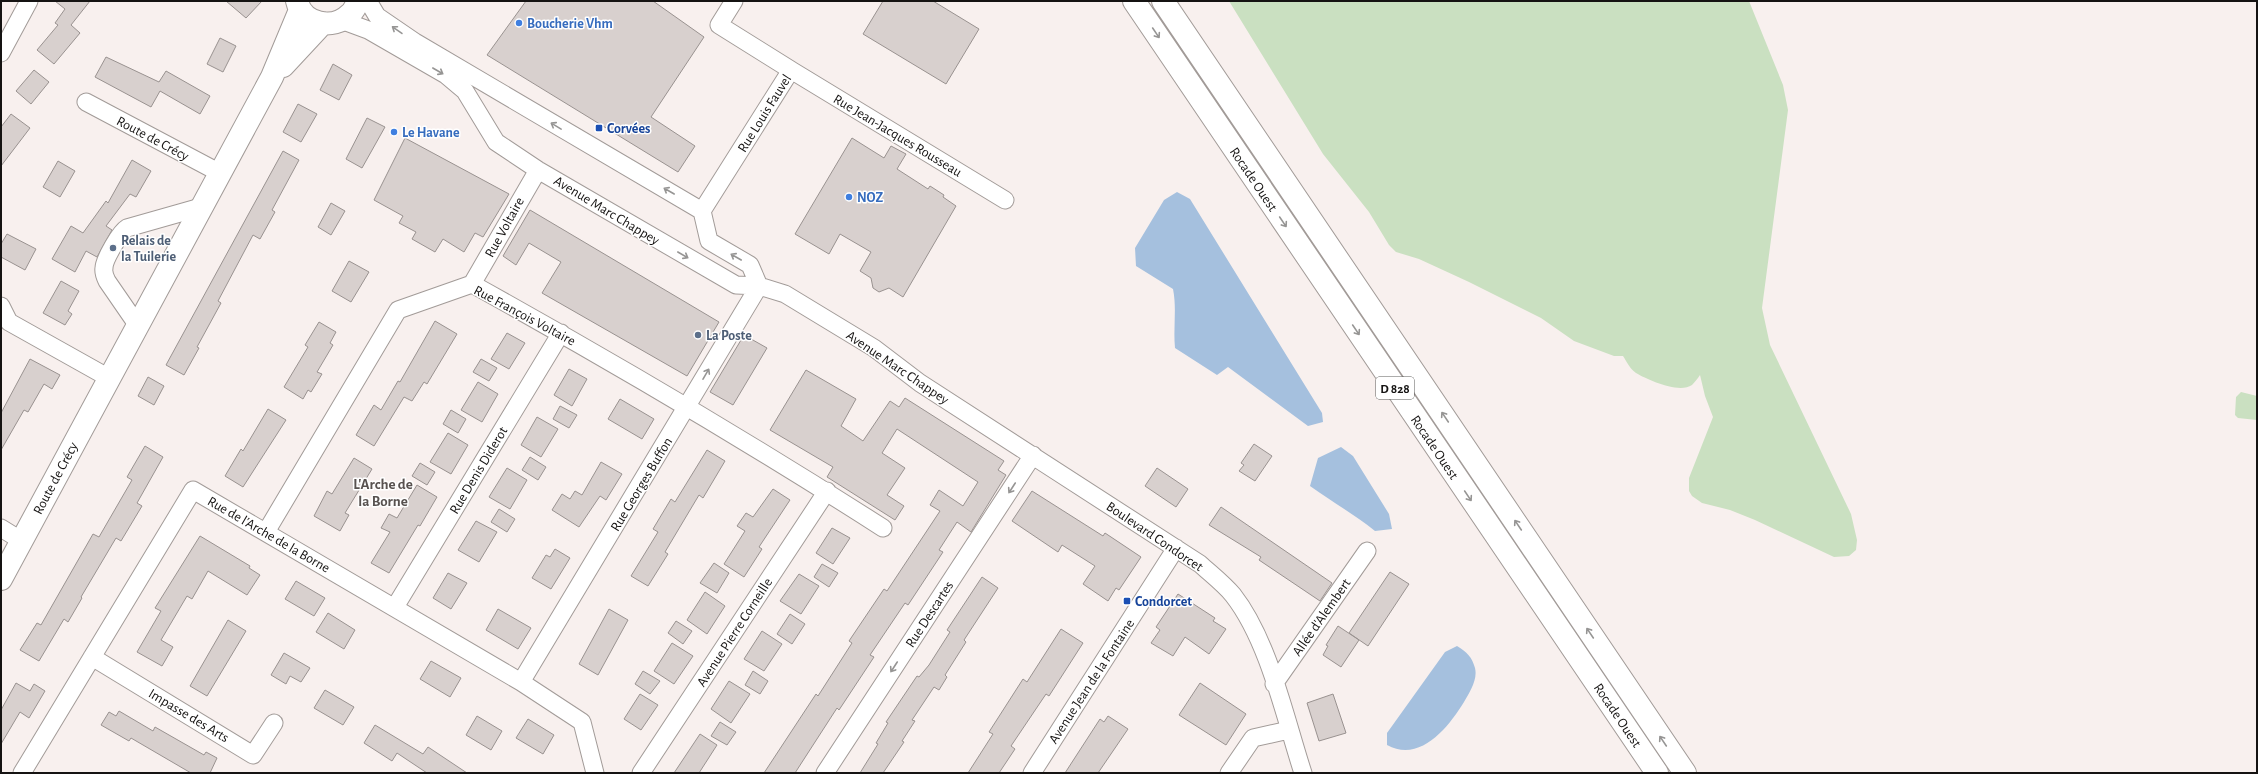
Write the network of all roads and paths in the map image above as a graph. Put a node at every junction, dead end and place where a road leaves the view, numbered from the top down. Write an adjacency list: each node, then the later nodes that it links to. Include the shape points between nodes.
1 (29, 1): 9 (street)
2 (359, 1): 8 (main road, Route de Crécy, via 350,14)
3 (368, 1): 12 (street, one-way to 3, via 408,38 377,16)
4 (734, 1): 10 (street, Rue Louis Fauvel, via 719,25)
5 (1134, 1): 49 (main road, Rocade Ouest / D 828, one-way to 49)
6 (1162, 1): 50 (main road, Rocade Ouest / D 828, one-way to 6)
7 (298, 5): 8 (main road, Route de Crécy, via 306,18); 11 (main road, Route de Crécy)
8 (332, 22): 11 (main road, Route de Crécy); 14 (street, Avenue Marc Chappey, one-way to 14, via 368,30 446,75 465,91)
9 (1, 53)
10 (791, 70): 17 (street, Rue Jean-Jacques Rousseau); 19 (street, Rue Louis Fauvel)
11 (272, 78): 16 (main road, Route de Crécy)
12 (494, 88): 14 (street); 19 (street, one-way to 12)
13 (86, 102): 16 (street, Route de Crécy)
14 (475, 107): 15 (street, Avenue Marc Chappey, via 496,142)
15 (538, 170): 20 (street, Rue Voltaire); 21 (street, Avenue Marc Chappey, one-way to 21, via 736,285)
16 (220, 173): 18 (main road, Route de Crécy)
17 (1005, 200)
18 (201, 207): 23 (main road, Route de Crécy); 23 (street, via 127,228 122,232 105,262 104,272 107,281)
19 (702, 211): 21 (street, one-way to 19, via 750,265 709,241)
20 (472, 284): 24 (street, Rue François Voltaire); 31 (street, Rue François Voltaire, via 398,310)
21 (759, 286): 26 (street, Rue Georges Buffon, one-way to 21); 27 (street, Avenue Marc Chappey, via 785,294 874,348 920,383)
22 (1, 306): 25 (street, via 9,322)
23 (138, 326): 25 (main road, Route de Crécy)
24 (560, 333): 26 (street, Rue François Voltaire); 36 (street, Rue Denis Diderot)
25 (109, 378): 32 (main road, Route de Crécy)
26 (687, 408): 28 (street, Rue François Voltaire); 38 (street, Rue Georges Buffon)
27 (1033, 455): 33 (street, Boulevard Condorcet); 45 (street, Rue Descartes, one-way to 45)
28 (827, 491): 30 (street, Rue François Voltaire); 44 (street, Avenue Pierre Corneille)
29 (1, 528): 32 (street)
30 (884, 528)
31 (266, 532): 36 (street, Rue de l'Arche de la Borne); 37 (street, Rue de l'Arche de la Borne, via 193,490)
32 (22, 541): 35 (main road, Route de Crécy)
33 (1176, 548): 39 (street, Boulevard Condorcet, via 1200,564 1233,595 1253,627); 46 (street, Avenue Jean de la Fontaine)
34 (1367, 550): 39 (street, Allée d'Alembert)
35 (1, 579)
36 (395, 607): 38 (street, Rue de l'Arche de la Borne)
37 (92, 657): 40 (street, Impasse des Arts, via 253,755); 42 (street, Rue de l'Arche de la Borne)
38 (521, 682): 43 (street, Rue de l'Arche de la Borne, via 582,722)
39 (1274, 684): 41 (street, Boulevard Condorcet)
40 (274, 723)
41 (1289, 730): 47 (street, via 1253,738); 48 (street, Boulevard Condorcet)
42 (22, 773)
43 (595, 773)
44 (640, 773)
45 (825, 773)
46 (1032, 773)
47 (1229, 773)
48 (1303, 773)
49 (1658, 773)
50 (1685, 773)

